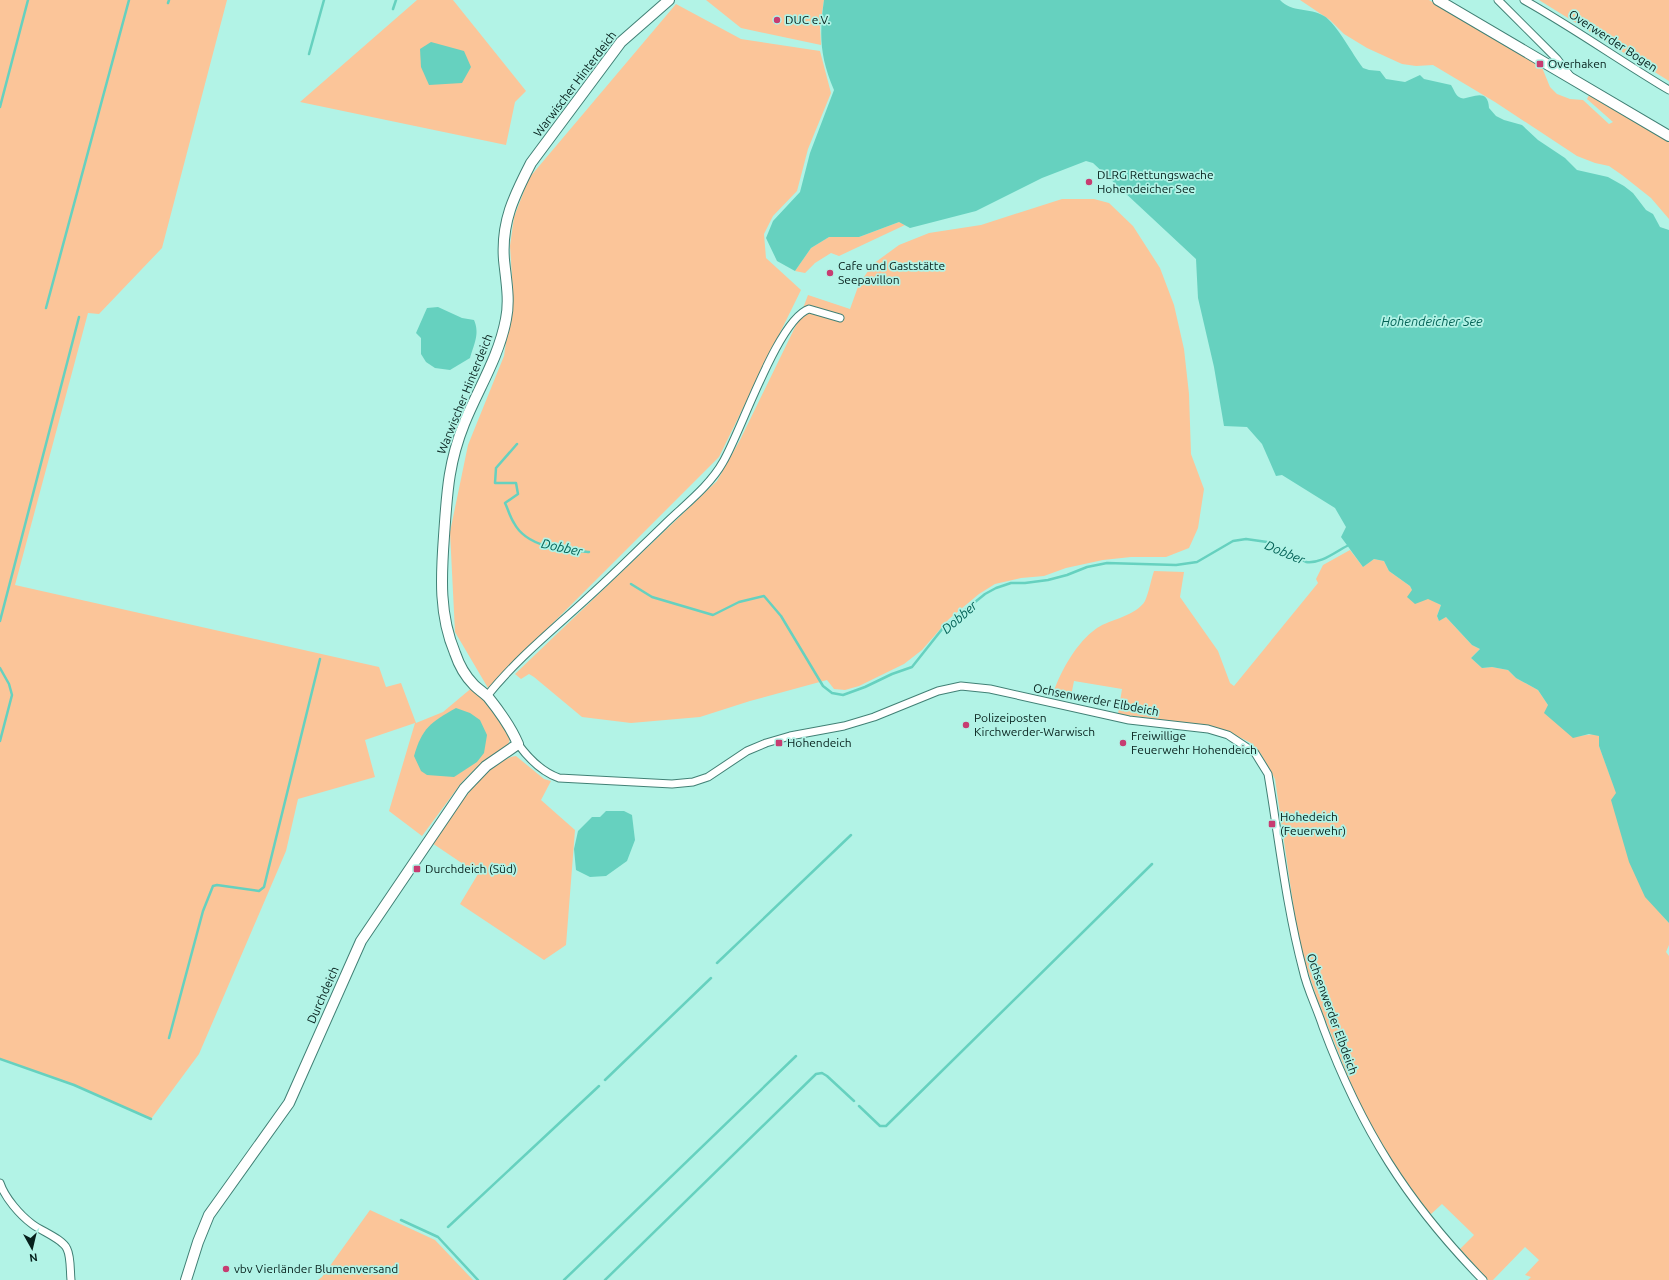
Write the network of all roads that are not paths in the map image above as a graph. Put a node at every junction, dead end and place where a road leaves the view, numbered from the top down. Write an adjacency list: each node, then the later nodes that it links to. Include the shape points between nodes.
1 (669, 0): 9 (street, Warwischer Hinterdeich, via 621,42 531,163 510,204 506,222 504,259 508,302 506,318 495,356 465,422 451,464 445,500 442,561 442,604 454,652 467,677)
2 (1438, 0): 5 (street)
3 (1498, 0): 5 (street, via 1557,59)
4 (1524, 0): 6 (street, Overwerder Bogen)
5 (1573, 79): 7 (street)
6 (1669, 90)
7 (1669, 136)
8 (840, 318): 9 (street, via 809,309 793,320 768,365 730,450 717,472 617,571 506,673)
9 (487, 696): 10 (street, Warwischer Hinterdeich, via 511,728)
10 (518, 744): 13 (street, Durchdeich, via 486,766 464,790 362,941 289,1103 209,1215); 14 (street, Ochsenwerder Elbdeich, via 535,764 559,778 686,783 708,777 747,751 770,742 844,726 938,691 961,686 984,688 1129,720 1208,729 1228,735 1255,753 1268,774 1294,936 1303,973 1351,1095 1382,1154 1398,1178 1438,1231)
11 (0, 1183): 12 (street, via 2,1191 31,1224 62,1243 67,1250)
12 (71, 1280)
13 (186, 1280)
14 (1483, 1280)

